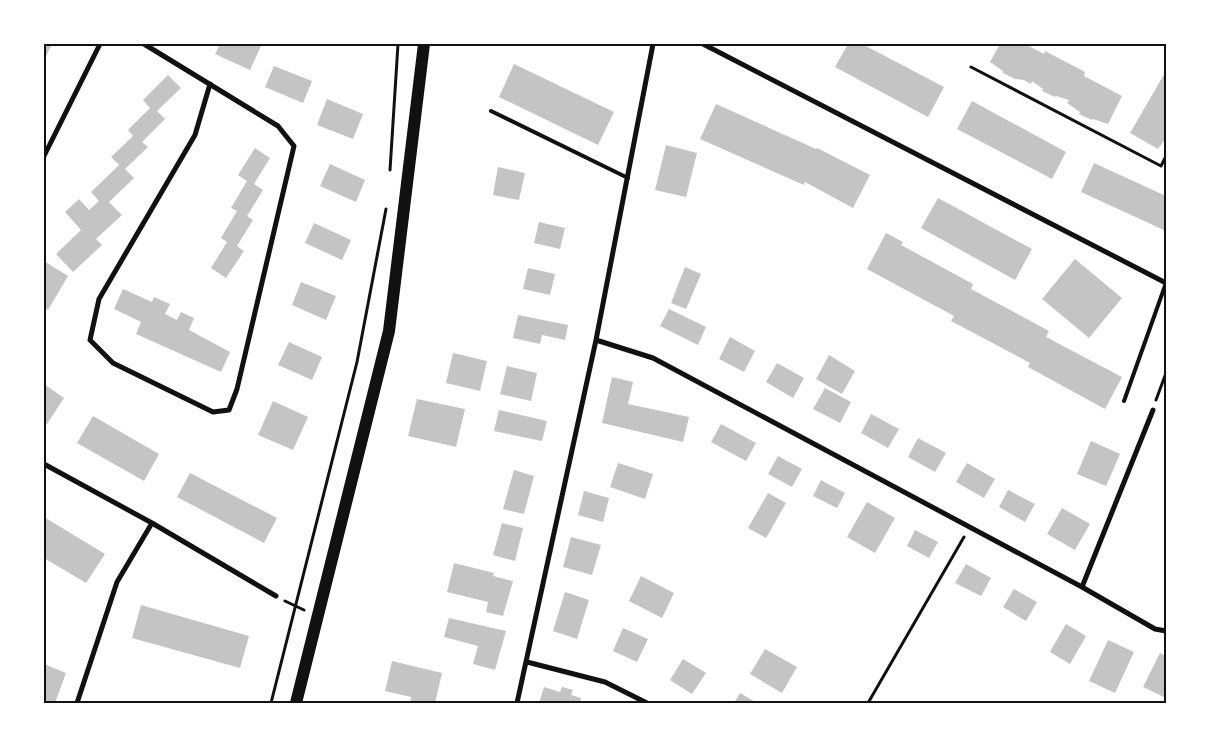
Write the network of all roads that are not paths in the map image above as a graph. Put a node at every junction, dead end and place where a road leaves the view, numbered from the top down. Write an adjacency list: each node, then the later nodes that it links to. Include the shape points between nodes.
1 (100, 44): 8 (street)
2 (144, 44): 6 (street)
3 (424, 44): 21 (main road, via 389,331)
4 (653, 44): 9 (street)
5 (703, 44): 10 (street)
6 (210, 84): 6 (street, via 278,126 294,146 238,389 229,410 212,412 113,363 90,340 99,299 196,135)
7 (491, 111): 9 (lane)
8 (44, 156)
9 (628, 178): 11 (street)
10 (1166, 283): 12 (lane)
11 (596, 340): 16 (street, via 653,358); 19 (street)
12 (1124, 401)
13 (1153, 410): 16 (street)
14 (44, 464): 15 (street)
15 (152, 523): 17 (street); 20 (street, via 117,582)
16 (1082, 587): 18 (street, via 1155,629)
17 (276, 596)
18 (1166, 630)
19 (527, 662): 22 (street); 23 (street, via 605,682)
20 (77, 703)
21 (296, 703)
22 (517, 703)
23 (647, 703)

